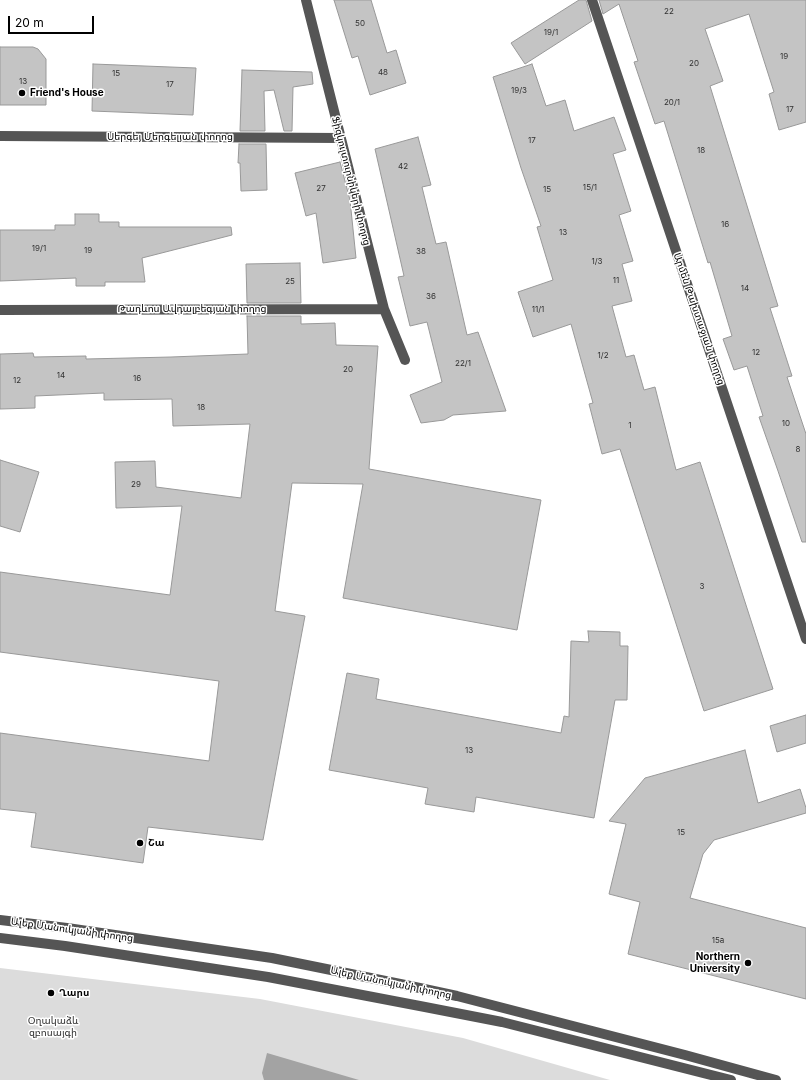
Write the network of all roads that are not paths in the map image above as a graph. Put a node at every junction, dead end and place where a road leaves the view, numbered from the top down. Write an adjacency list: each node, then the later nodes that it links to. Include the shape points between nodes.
1 (306, 0): 4 (street, Ֆիզկուլտուրնիկերի փողոց)
2 (592, 0): 8 (street, Արմեն Թախտաջյան փողոց)
3 (0, 136): 4 (street, Սերգեյ Մերգելյան փողոց)
4 (340, 138): 5 (street, Ֆիզկուլտուրնիկերի փողոց)
5 (384, 309): 6 (street, Թադևոս Ավդալբեգյան փողոց); 7 (street, Ֆիզկուլտուրնիկերի փողոց)
6 (0, 310)
7 (405, 360)
8 (806, 639)
9 (0, 920): 12 (street, Ալեք Մանուկյանի փողոց, via 272,958 415,987)
10 (0, 938): 11 (street, Ալեք Մանուկյանի փողոց, via 268,977 448,1011 502,1022)
11 (731, 1080)
12 (776, 1080)

